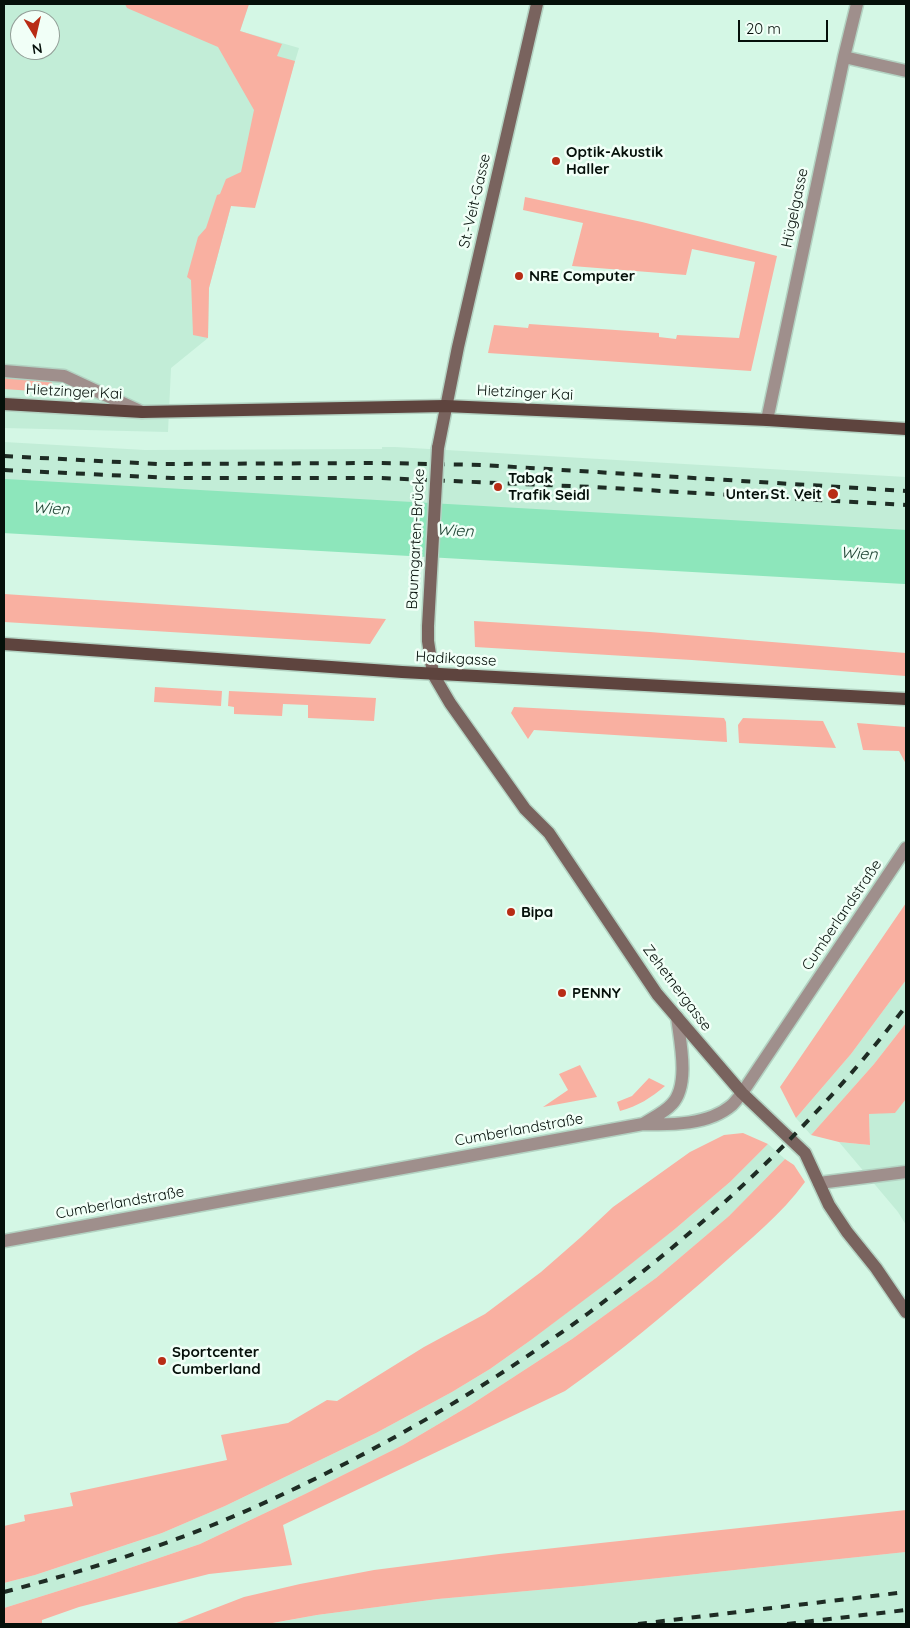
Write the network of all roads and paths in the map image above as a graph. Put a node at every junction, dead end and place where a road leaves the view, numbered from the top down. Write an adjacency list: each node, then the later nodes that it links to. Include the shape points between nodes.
1 (537, 4): 7 (street, St.-Veit-Gasse)
2 (857, 4): 3 (street, Hügelgasse)
3 (844, 56): 4 (street); 9 (street, Hügelgasse)
4 (906, 71)
5 (4, 371): 8 (street, Hietzinger Kai, via 64,376)
6 (4, 404): 8 (main road, Hietzinger Kai)
7 (445, 406): 8 (main road, Hietzinger Kai); 9 (main road, Hietzinger Kai); 12 (street, Baumgarten-Brücke, bridge, via 438,448 428,626)
8 (142, 412)
9 (767, 420): 10 (main road, Hietzinger Kai)
10 (906, 429)
11 (4, 644): 12 (main road, Hadikgasse)
12 (433, 674): 13 (main road, Hadikgasse); 15 (street, Zehetnergasse, via 525,809 548,833 657,994)
13 (906, 700)
14 (906, 848): 16 (street, Cumberlandstraße)
15 (677, 1017): 16 (street, Zehetnergasse); 17 (street, via 682,1057 676,1099 665,1111)
16 (742, 1093): 17 (street, Cumberlandstraße, via 720,1112 703,1119 665,1125); 19 (street, Zehetnergasse, via 804,1153)
17 (642, 1124): 20 (street, Cumberlandstraße)
18 (906, 1172): 19 (street)
19 (819, 1183): 21 (street, Zehetnergasse, via 847,1232)
20 (4, 1241)
21 (906, 1312)

